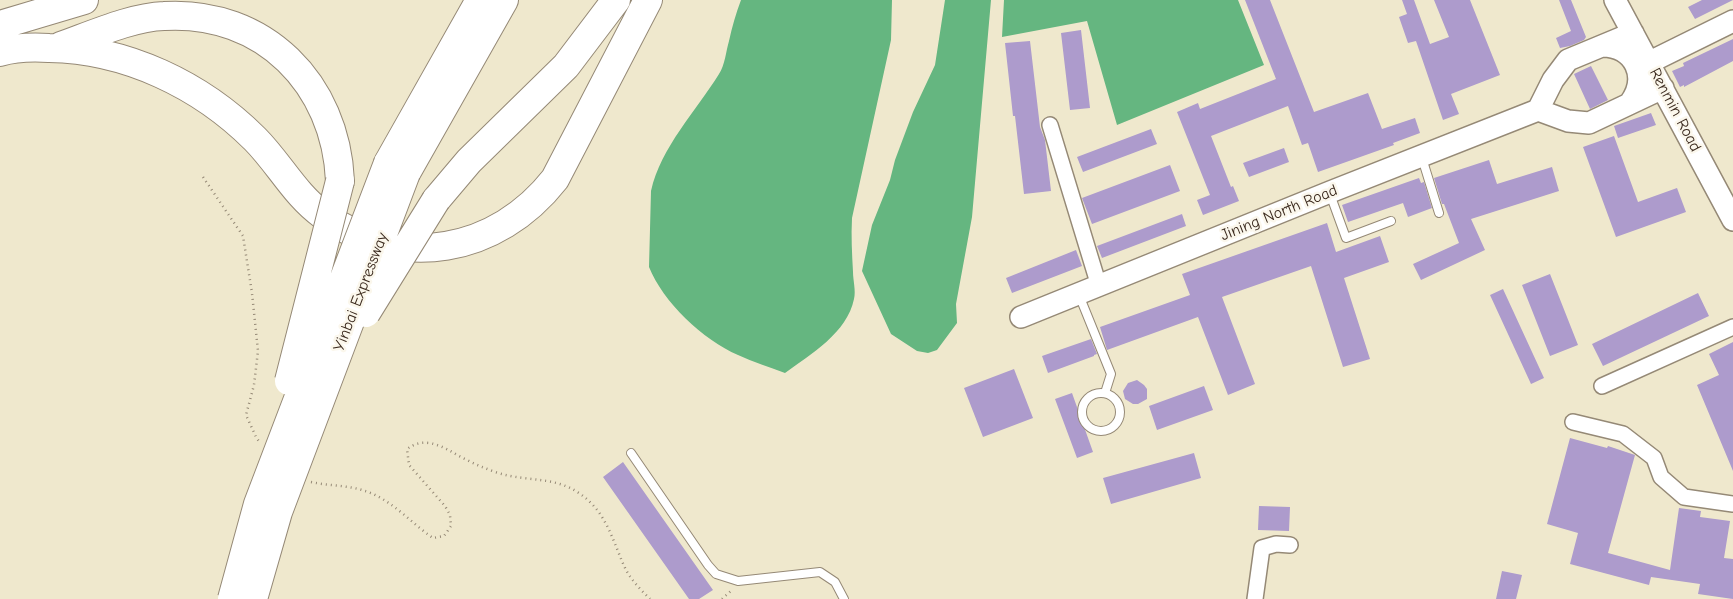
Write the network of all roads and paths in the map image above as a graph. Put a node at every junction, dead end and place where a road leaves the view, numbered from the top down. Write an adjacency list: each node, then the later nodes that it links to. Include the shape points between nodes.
1 (84, 0): 8 (highway)
2 (480, 0): 19 (highway, Yinbai Expressway)
3 (504, 0): 19 (highway, Yinbai Expressway)
4 (616, 0): 29 (highway, bridge, via 566,66 469,161 436,200)
5 (648, 0): 11 (highway, via 555,179 520,215 499,228 441,247 387,244 336,224 307,202 256,140 204,97 166,76 123,59)
6 (1615, 0): 9 (street, Renmin Road)
7 (1733, 21): 13 (street)
8 (0, 25)
9 (1633, 33): 10 (street); 13 (street, Renmin Road)
10 (1603, 46): 15 (street, via 1617,48 1634,61 1639,75 1638,90); 16 (street, via 1568,60 1553,80)
11 (55, 48): 12 (highway); 36 (highway, bridge, via 144,18 189,16 216,20 250,33 294,66 316,95 331,128 340,181)
12 (0, 52)
13 (1650, 62): 14 (street, Renmin Road)
14 (1663, 88): 15 (street); 23 (street, Renmin Road)
15 (1630, 103): 16 (street, via 1589,123 1568,121)
16 (1538, 110): 18 (street, Jining North Road)
17 (1050, 125): 25 (street)
18 (1421, 157): 21 (street, Jining North Road); 22 (lane)
19 (397, 168): 29 (highway, Yinbai Expressway, bridge); 36 (highway, Yinbai Expressway, bridge)
20 (203, 176): 33 (path, via 243,236 258,351 246,415)
21 (1330, 192): 24 (lane, via 1346,238); 25 (street, Jining North Road)
22 (1439, 213)
23 (1733, 220)
24 (1391, 221)
25 (1099, 286): 26 (street, Jining North Road)
26 (1078, 294): 27 (street, Jining North Road); 31 (lane, via 1111,374)
27 (1020, 317)
28 (1733, 327): 30 (street)
29 (333, 367): 41 (highway, Yinbai Expressway, bridge, via 278,512)
30 (1602, 386)
31 (1105, 393): 31 (lane, via 1088,397 1082,407 1083,419 1091,428 1103,431 1114,426 1120,416 1115,399)
32 (1573, 422): 37 (street, via 1622,434 1654,458 1661,477 1684,497)
33 (261, 443)
34 (631, 453): 39 (lane, via 708,565 716,574)
35 (306, 481): 42 (path, via 368,492 394,507 433,538 444,536 451,526 450,516 409,465 407,449 416,443 442,447 508,476 570,486 600,513 626,570)
36 (258, 504): 40 (highway, Yinbai Expressway, bridge)
37 (1733, 504)
38 (1290, 545): 45 (street, via 1262,548)
39 (738, 582): 43 (path); 44 (lane, via 820,572 835,582)
40 (232, 599)
41 (253, 599)
42 (650, 599)
43 (722, 599)
44 (844, 599)
45 (1255, 599)

